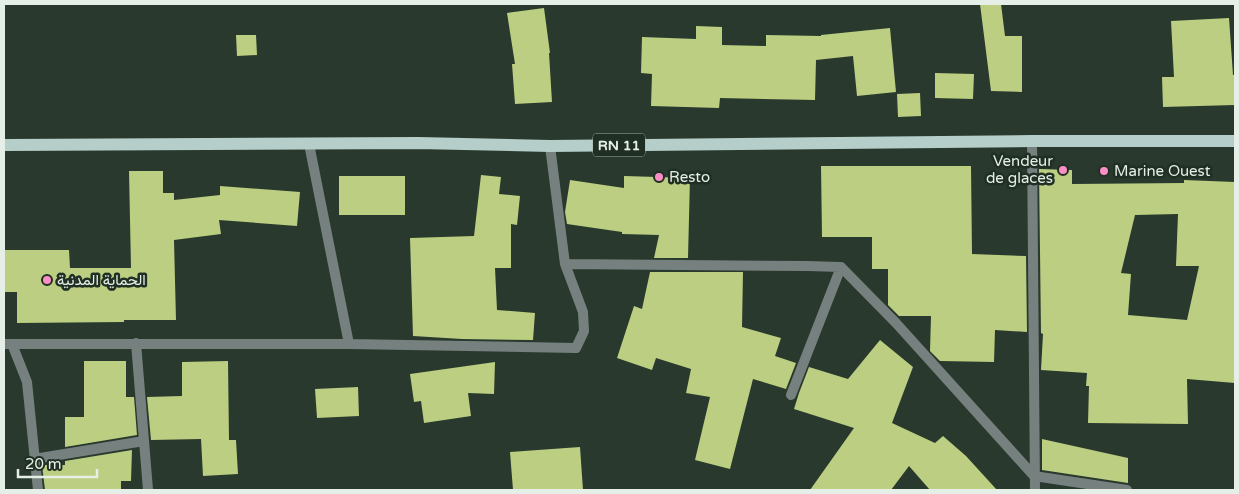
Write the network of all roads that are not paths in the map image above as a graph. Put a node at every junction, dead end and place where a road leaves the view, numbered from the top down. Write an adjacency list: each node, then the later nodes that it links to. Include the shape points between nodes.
1 (1032, 141): 2 (main road, RN 11); 5 (main road, RN 11); 14 (street)
2 (1235, 141)
3 (310, 144): 4 (main road, RN 11); 5 (main road, RN 11); 10 (street)
4 (4, 145)
5 (550, 146): 6 (street)
6 (565, 264): 7 (street); 10 (street, via 583,312 584,331 576,348)
7 (840, 267): 11 (street); 14 (street, via 896,323)
8 (136, 343): 9 (street); 10 (street); 12 (street)
9 (8, 344): 13 (street, via 27,382)
10 (349, 344)
11 (790, 395)
12 (144, 441): 13 (street); 16 (street)
13 (34, 459): 15 (street)
14 (1034, 476): 17 (street); 18 (street)
15 (38, 490)
16 (148, 490)
17 (1035, 490)
18 (1127, 490)

